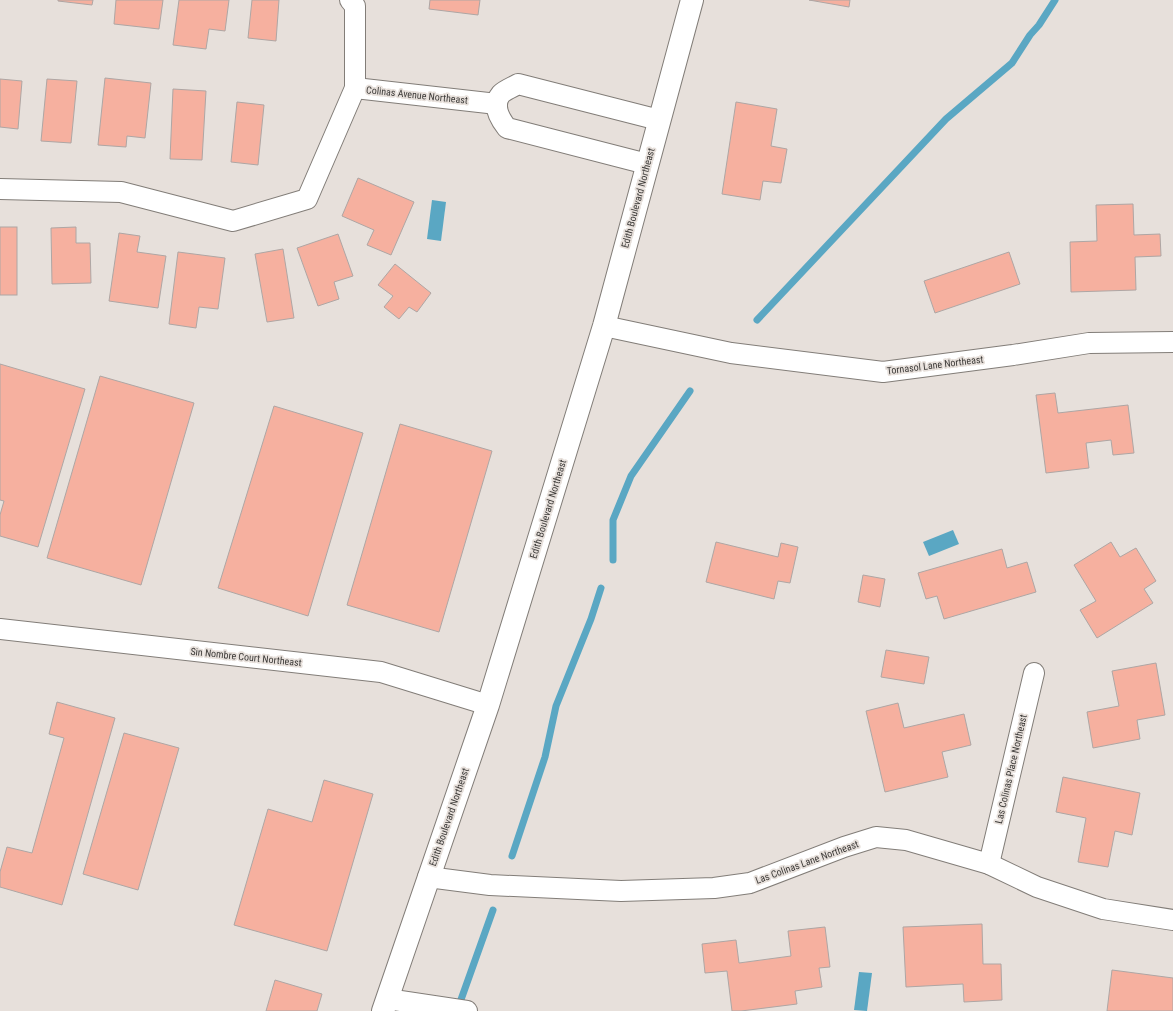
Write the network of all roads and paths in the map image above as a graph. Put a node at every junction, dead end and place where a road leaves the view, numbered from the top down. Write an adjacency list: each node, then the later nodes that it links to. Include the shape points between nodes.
1 (350, 0): 3 (street, Colinas Avenue Northeast, via 355,6)
2 (692, 0): 5 (street, Edith Boulevard Northeast)
3 (355, 88): 4 (street, Colinas Avenue Northeast); 7 (street, via 307,200 233,221 121,192)
4 (496, 104): 5 (street, via 502,93 518,84); 6 (street, via 499,118 507,128)
5 (660, 120): 6 (street, Edith Boulevard Northeast)
6 (647, 164): 8 (street, Edith Boulevard Northeast)
7 (0, 189)
8 (604, 326): 9 (street, Tornasol Lane Northeast, via 731,353 883,372 1089,343); 12 (street, Edith Boulevard Northeast)
9 (1173, 342)
10 (0, 629): 12 (street, Sin Nombre Court Northeast, via 381,672)
11 (1034, 673): 13 (street, Las Colinas Place Northeast)
12 (488, 705): 14 (street, Edith Boulevard Northeast)
13 (989, 864): 14 (street, Las Colinas Lane Northeast, via 906,840 876,837 750,883 714,888 621,891 490,885); 15 (street, Las Colinas Lane Northeast, via 1037,887 1103,909)
14 (428, 877): 16 (street, Edith Boulevard Northeast)
15 (1173, 920)
16 (385, 1005): 17 (street)
17 (458, 1010)

